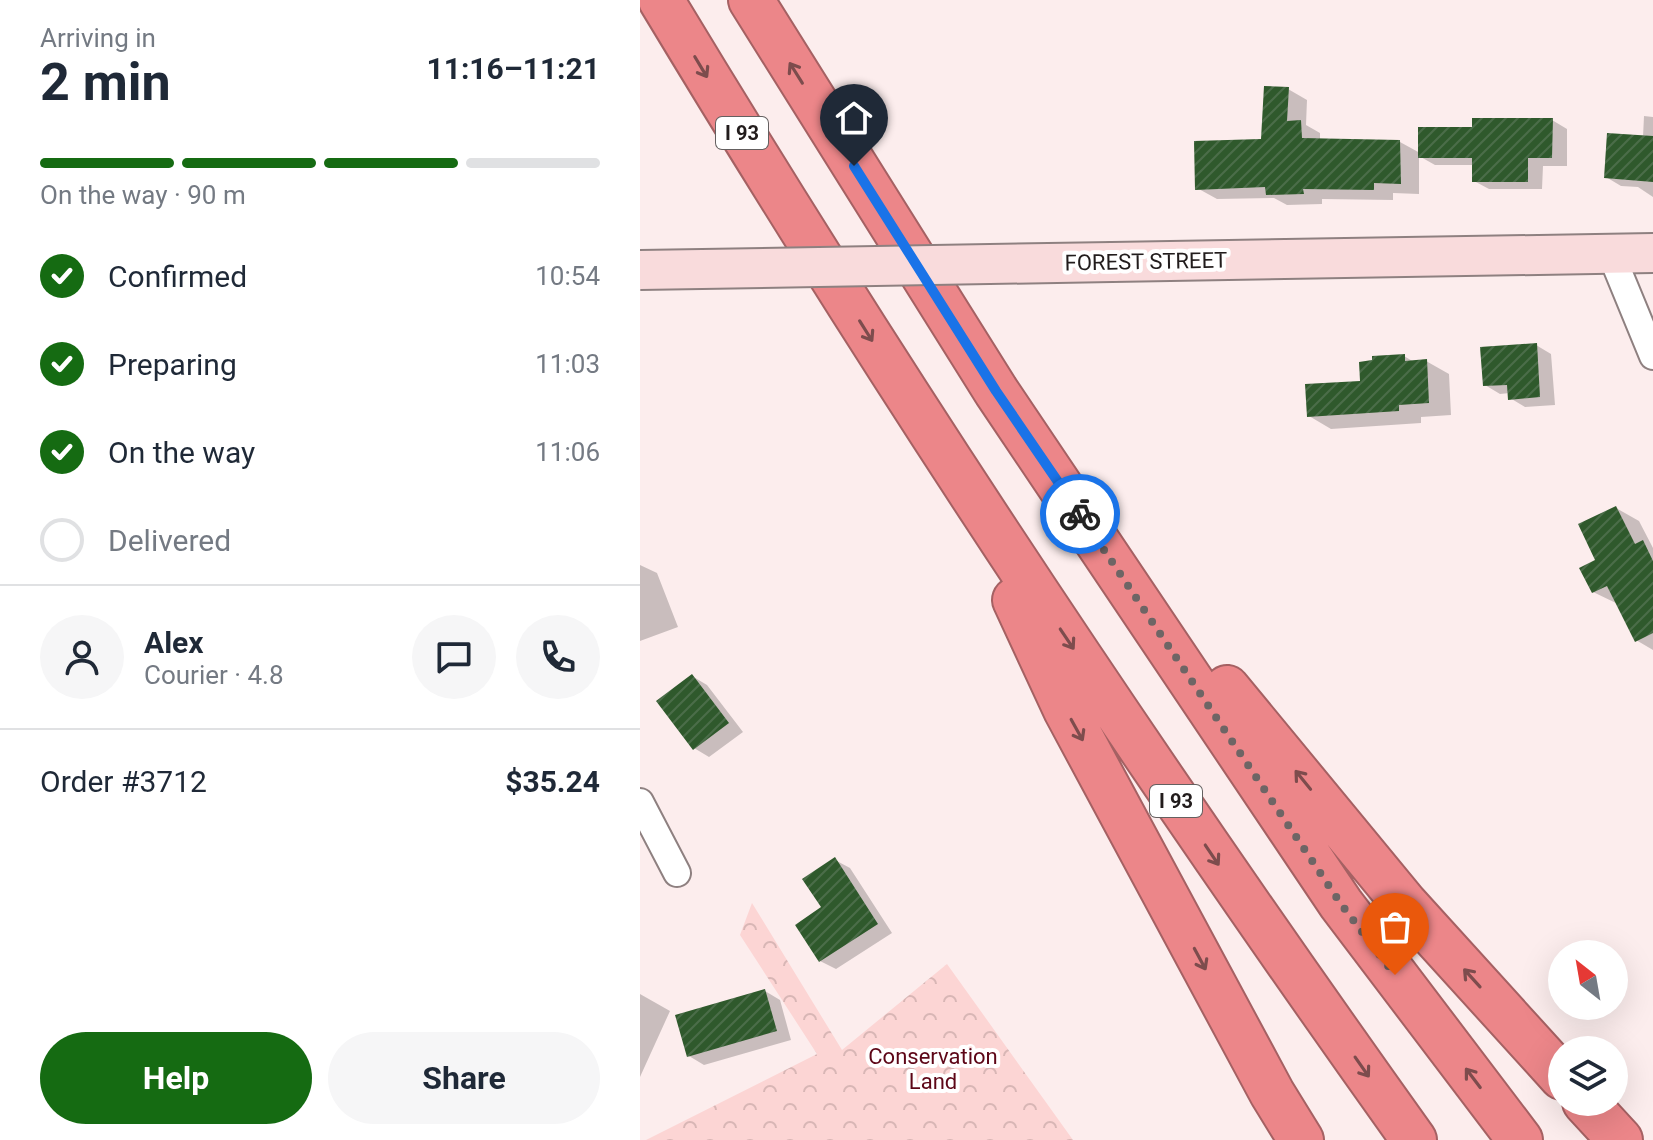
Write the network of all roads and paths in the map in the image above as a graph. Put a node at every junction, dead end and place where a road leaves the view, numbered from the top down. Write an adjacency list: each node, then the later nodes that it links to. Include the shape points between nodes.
1 (661, 0): 7 (highway, I 93, one-way to 7)
2 (751, 0): 8 (highway, one-way to 2)
3 (1653, 253): 4 (street, FOREST STREET)
4 (1611, 254): 5 (street, FOREST STREET, bridge); 6 (street)
5 (640, 270)
6 (1653, 356)
7 (947, 457): 13 (highway, one-way to 13, via 1066,710); 14 (highway, I 93, one-way to 14, via 1241,897)
8 (1062, 488): 11 (highway, one-way to 8, via 1405,904); 15 (highway, one-way to 8, via 1341,904)
9 (640, 802): 10 (street)
10 (677, 873)
11 (1548, 1062)
12 (1598, 1116): 16 (highway)
13 (1301, 1140)
14 (1414, 1140)
15 (1520, 1140)
16 (1620, 1140)

